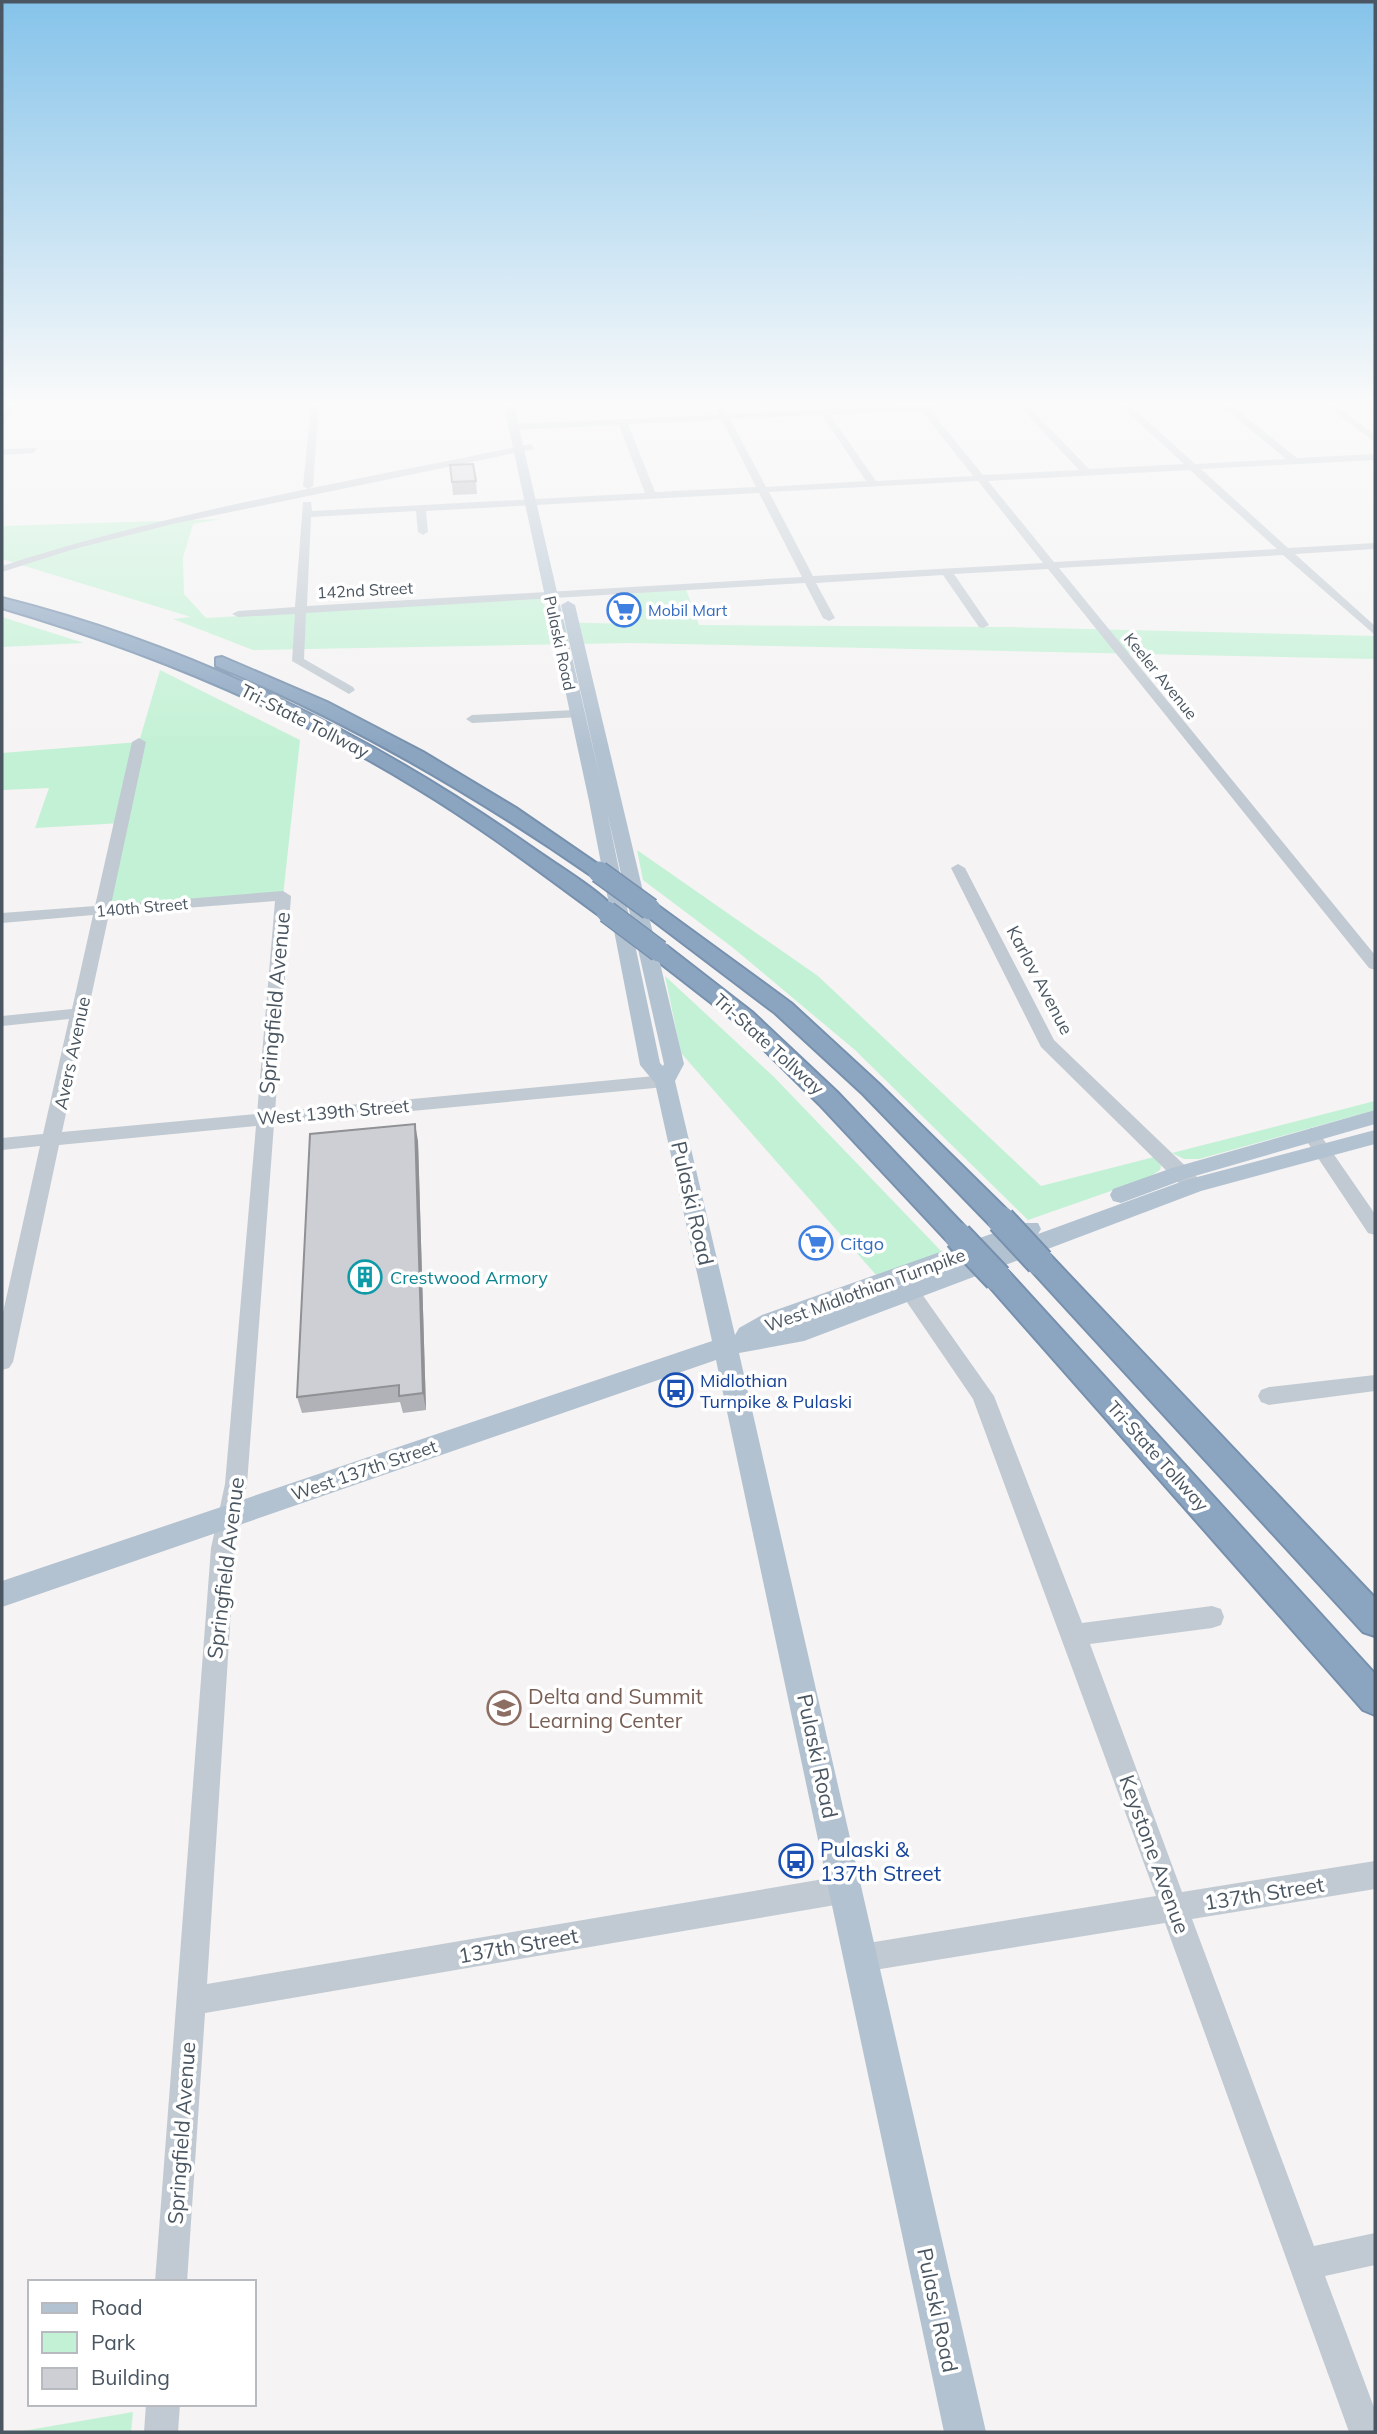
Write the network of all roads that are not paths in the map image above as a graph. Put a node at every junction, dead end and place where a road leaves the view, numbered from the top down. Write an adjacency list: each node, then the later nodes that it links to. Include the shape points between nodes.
1 (179, 520): 13 (street)
2 (308, 520): 20 (street)
3 (422, 520): 9 (street)
4 (539, 520): 18 (main road, Pulaski Road)
5 (542, 520): 17 (main road, Pulaski Road)
6 (777, 520): 15 (street)
7 (1014, 520): 12 (street, Keeler Avenue)
8 (1251, 520): 11 (street)
9 (423, 532)
10 (1375, 546): 11 (street, 142nd Street)
11 (1286, 551): 12 (street, 142nd Street); 23 (street)
12 (1051, 565): 14 (street, 142nd Street); 36 (street, Keeler Avenue)
13 (2, 569)
14 (946, 571): 15 (street, 142nd Street); 25 (street)
15 (809, 580): 17 (street, 142nd Street); 24 (street)
16 (2, 585): 48 (highway, Tri-State Tollway, bridge, via 264,678 457,777 599,872 783,1008 871,1089)
17 (566, 594): 18 (street, 142nd Street); 39 (main road, Pulaski Road, via 674,1064)
18 (551, 595): 20 (street, 142nd Street); 28 (main road, Pulaski Road)
19 (2, 603): 34 (highway, Tri-State Tollway, via 65,620 172,660 336,735 435,792)
20 (300, 610): 22 (street, 142nd Street); 27 (street, via 298,661)
21 (1375, 612): 23 (street)
22 (238, 614)
23 (1355, 614): 26 (street)
24 (829, 618)
25 (983, 625)
26 (1375, 632)
27 (349, 690)
28 (575, 714): 29 (street); 39 (main road, Pulaski Road, via 650,1065)
29 (472, 719)
30 (139, 742): 33 (street, Avers Avenue)
31 (958, 868): 46 (street, Karlov Avenue, via 1047,1043)
32 (283, 896): 33 (street, 140th Street); 41 (street, Springfield Avenue)
33 (103, 910): 35 (street, 140th Street); 37 (street, Avers Avenue)
34 (607, 912): 60 (highway, Tri-State Tollway, bridge, via 744,1017 828,1098 999,1278)
35 (2, 918)
36 (1375, 965)
37 (80, 1013): 38 (street); 43 (street, Avers Avenue)
38 (2, 1021)
39 (665, 1081): 41 (street, West 139th Street); 51 (main road, Pulaski Road)
40 (1375, 1117): 44 (main road, West Midlothian Turnpike)
41 (264, 1119): 43 (street, West 139th Street); 55 (street, Springfield Avenue)
42 (1375, 1137): 44 (main road, West Midlothian Turnpike)
43 (53, 1139): 45 (street, West 139th Street); 50 (street, Avers Avenue)
44 (1317, 1142): 46 (main road, West Midlothian Turnpike); 47 (street)
45 (2, 1144)
46 (1187, 1179): 49 (main road, West Midlothian Turnpike); 51 (main road, West Midlothian Turnpike, via 771,1322)
47 (1375, 1228)
48 (1040, 1262): 58 (highway, Tri-State Tollway)
49 (910, 1292): 51 (main road, West Midlothian Turnpike, via 795,1334); 59 (street, Keystone Avenue, via 984,1396)
50 (9, 1294): 52 (street, Avers Avenue)
51 (727, 1346): 55 (main road, West 137th Street); 62 (main road, Pulaski Road)
52 (2, 1362)
53 (1375, 1383): 54 (street)
54 (1269, 1396)
55 (230, 1516): 56 (main road, West 137th Street); 65 (street, Springfield Avenue, via 223,1548)
56 (2, 1594)
57 (1212, 1617): 59 (street)
58 (1375, 1621)
59 (1074, 1634): 63 (street, Keystone Avenue)
60 (1375, 1699)
61 (1375, 1875): 63 (street, 137th Street)
62 (847, 1889): 64 (main road, Pulaski Road); 65 (street, 137th Street)
63 (1175, 1908): 64 (street, 137th Street); 67 (street, Keystone Avenue)
64 (862, 1958): 71 (main road, Pulaski Road)
65 (190, 2001): 68 (street, Springfield Avenue)
66 (1375, 2249): 67 (street)
67 (1304, 2264): 72 (street, Keystone Avenue)
68 (171, 2280)
69 (163, 2406): 70 (street)
70 (161, 2432)
71 (965, 2432)
72 (1366, 2432)

